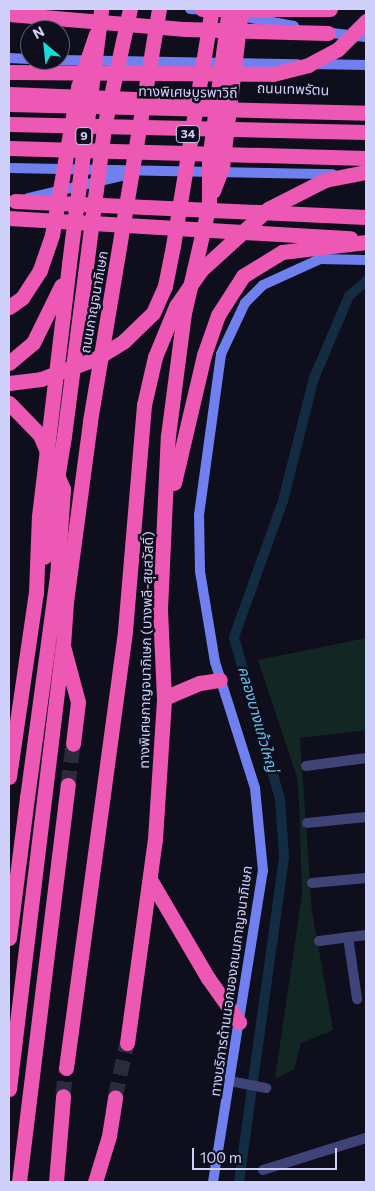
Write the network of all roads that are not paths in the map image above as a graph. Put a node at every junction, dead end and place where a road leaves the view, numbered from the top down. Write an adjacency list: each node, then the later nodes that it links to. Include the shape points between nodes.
1 (101, 9): 11 (highway, ถนนกาญจนาภิเษก / 9, bridge)
2 (130, 9): 39 (highway, bridge, via 104,127)
3 (159, 9): 41 (highway, ถนนกาญจนาภิเษก, bridge, via 90,421)
4 (201, 9): 7 (highway); 10 (main road); 37 (highway, bridge, via 172,254 154,313 124,341 97,358 41,380)
5 (229, 9): 29 (highway, bridge, via 209,160)
6 (241, 9): 29 (highway, bridge, via 222,166)
7 (330, 9)
8 (9, 14): 10 (highway, via 185,29)
9 (366, 21): 15 (highway, bridge, via 338,49 308,65 273,74)
10 (328, 33): 12 (main road)
11 (96, 34): 34 (highway, ถนนกาญจนาภิเษก / 9, bridge); 35 (highway, bridge, via 78,87 52,235 40,270 22,298)
12 (362, 36)
13 (70, 60): 14 (main road, ถนนเทพรัตน)
14 (366, 65)
15 (9, 72)
16 (9, 94): 18 (highway, ถนนเทพรัตน)
17 (9, 104): 18 (highway, ทางพิเศษบูรพาวิถี, bridge)
18 (362, 109)
19 (9, 124): 21 (highway, bridge)
20 (9, 129): 22 (highway, 34)
21 (366, 132)
22 (366, 139)
23 (9, 148): 24 (highway, bridge)
24 (366, 158)
25 (9, 168): 26 (main road)
26 (139, 172): 27 (main road); 28 (main road)
27 (366, 173): 61 (highway, bridge, via 325,180 268,209 202,270 176,306 155,357 144,404 125,631)
28 (12, 201): 30 (highway)
29 (209, 204): 40 (highway, ทางพิเศษกาญจนาภิเษก (บางพลี-สุขสวัสดิ์), bridge, via 184,313 168,436)
30 (366, 217)
31 (9, 218): 32 (highway, via 314,233)
32 (366, 242): 40 (highway, via 282,252 252,267 231,293 204,355)
33 (361, 260): 42 (main road, ทางบริการด้านนอกของถนนกาญจนาภิเษก, via 320,259 263,285 245,303 221,354 199,515 207,629)
34 (69, 264): 36 (highway, via 33,343); 39 (highway, ถนนกาญจนาภิเษก / 9)
35 (9, 306)
36 (10, 363)
37 (9, 383)
38 (9, 403): 56 (highway, bridge, via 40,435 63,489 57,576)
39 (56, 435): 47 (highway, via 53,517 36,593)
40 (165, 524): 43 (highway, ทางพิเศษกาญจนาภิเษก (บางพลี-สุขสวัสดิ์), via 160,609)
41 (63, 646): 44 (highway, via 78,702); 64 (highway)
42 (220, 680): 43 (highway, via 200,683); 59 (main road, ทางบริการด้านนอกของถนนกาญจนาภิเษก, via 254,788 261,824 263,871)
43 (164, 698): 52 (highway, ทางพิเศษกาญจนาภิเษก (บางพลี-สุขสวัสดิ์))
44 (73, 744)
45 (366, 758): 46 (street)
46 (306, 766)
47 (9, 777)
48 (68, 785): 69 (highway)
49 (366, 817): 50 (street)
50 (307, 823)
51 (366, 878): 53 (street)
52 (151, 882): 59 (highway, via 208,978); 60 (highway, ทางพิเศษกาญจนาภิเษก (บางพลี-สุขสวัสดิ์))
53 (312, 883)
54 (366, 935): 55 (street)
55 (348, 937): 57 (street); 58 (street)
56 (9, 938)
57 (319, 941)
58 (357, 1000)
59 (239, 1022): 62 (main road, ทางบริการด้านนอกของถนนกาญจนาภิเษก)
60 (126, 1043)
61 (66, 1068)
62 (230, 1081): 63 (street); 72 (main road, ทางบริการด้านนอกของถนนกาญจนาภิเษก)
63 (266, 1088)
64 (9, 1089)
65 (63, 1096): 70 (highway)
66 (115, 1097): 71 (highway, via 109,1136)
67 (366, 1138): 68 (street)
68 (263, 1170)
69 (19, 1182)
70 (56, 1182)
71 (95, 1182)
72 (214, 1182)

